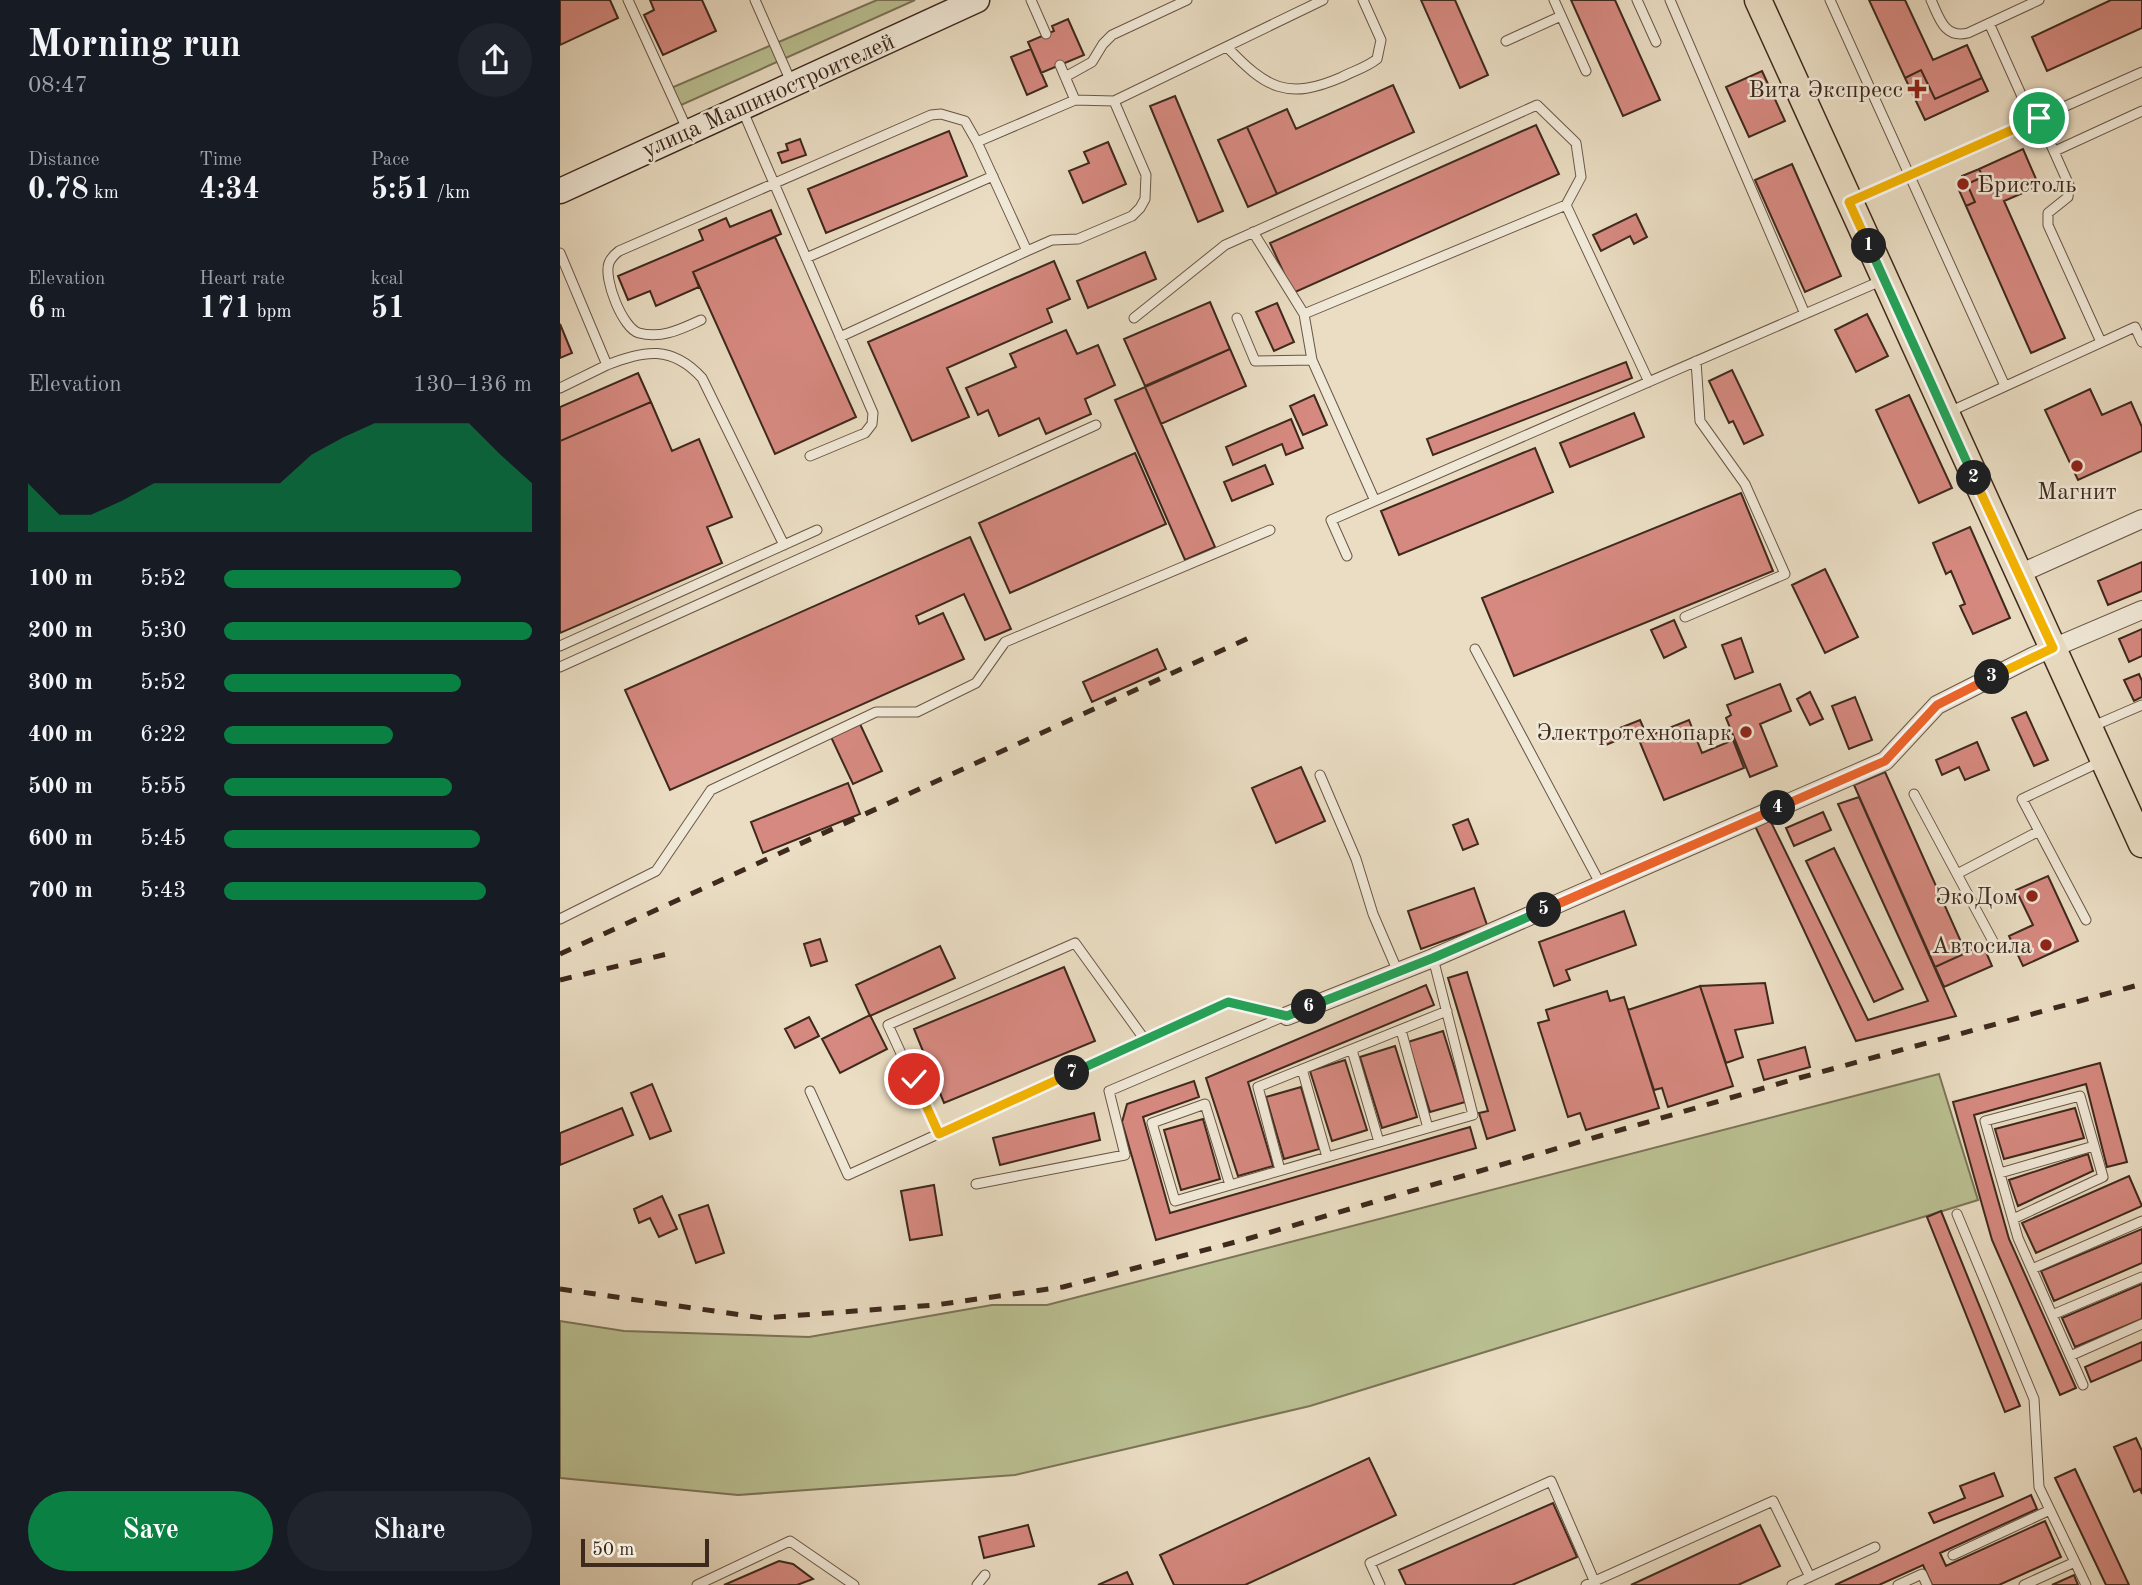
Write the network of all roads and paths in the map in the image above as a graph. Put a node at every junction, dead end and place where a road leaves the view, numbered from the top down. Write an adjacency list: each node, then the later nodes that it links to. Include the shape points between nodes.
1 (628, 0): 31 (lane)
2 (755, 0): 25 (lane)
3 (1031, 0): 17 (lane)
4 (1187, 0): 24 (lane, via 1112,35 1092,62)
5 (1323, 0): 20 (lane)
6 (1363, 0): 20 (lane, via 1381,40 1377,59 1316,88 1268,83)
7 (1554, 0): 15 (lane)
8 (1637, 0): 19 (lane)
9 (1670, 0): 46 (lane)
10 (1758, 0): 38 (main road)
11 (1830, 0): 35 (lane)
12 (1931, 0): 16 (lane, via 1953,34)
13 (2039, 0): 16 (lane)
14 (974, 1): 25 (main road, улица Машиностроителей)
15 (1561, 16): 18 (lane); 22 (lane)
16 (1989, 23): 30 (lane)
17 (1046, 34)
18 (1506, 41)
19 (1656, 42)
20 (1227, 47): 27 (lane)
21 (1060, 65): 24 (lane)
22 (1586, 71)
23 (2142, 72): 30 (lane)
24 (1065, 77): 26 (lane)
25 (792, 86): 28 (main road, улица Машиностроителей)
26 (1075, 100): 27 (lane); 32 (lane)
27 (1114, 101): 41 (lane, via 1146,175 1146,199 1132,216 1078,239 1052,240)
28 (742, 107): 31 (main road, улица Машиностроителей); 36 (lane)
29 (2142, 111): 33 (lane)
30 (2036, 120): 33 (lane); 35 (lane)
31 (688, 131): 37 (main road, улица Машиностроителей)
32 (977, 142): 34 (lane); 36 (lane, via 965,121 931,115)
33 (2055, 151): 51 (lane, via 2070,192 2048,213 2048,225)
34 (993, 176): 41 (lane); 43 (lane)
35 (1909, 176): 38 (lane); 57 (lane)
36 (774, 182): 43 (lane); 49 (lane, via 619,251 609,263 608,280 630,330 656,336)
37 (560, 191)
38 (1849, 202): 44 (main road)
39 (1566, 205): 40 (lane, via 1581,177 1576,143 1537,105); 45 (lane); 56 (lane)
40 (1253, 232): 45 (lane); 47 (lane, via 1225,245)
41 (1027, 251): 50 (lane)
42 (560, 253): 55 (lane)
43 (806, 258): 50 (lane)
44 (1884, 279): 46 (lane); 59 (main road)
45 (1304, 314): 53 (lane)
46 (1805, 314): 54 (lane)
47 (1134, 318)
48 (1237, 318): 53 (lane, via 1255,360)
49 (701, 320)
50 (840, 337): 61 (lane, via 873,413 872,424 865,433)
51 (2101, 342): 52 (lane, via 2135,327); 57 (lane)
52 (2142, 342)
53 (1312, 360): 62 (lane)
54 (1696, 361): 56 (lane); 70 (lane, via 1700,421 1745,484 1785,574)
55 (607, 365): 58 (lane); 66 (lane, via 632,355 662,353 694,369)
56 (1649, 382): 62 (lane)
57 (2005, 386): 59 (lane)
58 (560, 388)
59 (1944, 414): 68 (main road)
60 (1096, 425): 74 (lane)
61 (810, 456)
62 (1375, 501): 67 (lane, via 1331,520)
63 (2142, 519): 68 (street)
64 (817, 530): 66 (lane)
65 (1270, 530): 84 (lane, via 1004,642 976,683 917,712 876,712 711,790 656,871)
66 (784, 545): 71 (lane)
67 (1347, 556)
68 (2019, 574): 72 (main road)
69 (2142, 610): 72 (street)
70 (1685, 617)
71 (560, 646)
72 (2053, 648): 76 (main road); 83 (street, via 1937,705 1885,761)
73 (1475, 649): 83 (lane)
74 (560, 667)
75 (2142, 705): 76 (lane)
76 (2089, 728): 77 (main road)
77 (2104, 761): 80 (lane, via 2022,799); 81 (main road)
78 (1320, 775): 88 (lane)
79 (1914, 794): 82 (lane)
80 (2039, 831): 82 (lane); 85 (lane)
81 (2142, 844)
82 (1957, 874): 86 (lane)
83 (1601, 885): 87 (street)
84 (560, 919)
85 (2086, 920)
86 (1995, 945)
87 (1433, 958): 88 (street); 89 (lane)
88 (1398, 972): 90 (street)
89 (1447, 1011): 91 (lane); 96 (lane, via 1473,1115)
90 (1287, 1016): 92 (lane, via 1228,1002); 103 (lane, via 1109,1091 1125,1155)
91 (1401, 1030): 93 (lane); 96 (lane)
92 (1145, 1040): 97 (lane); 97 (lane, via 1075,943 888,1025)
93 (1352, 1050): 94 (lane); 98 (lane)
94 (1302, 1069): 100 (lane); 101 (lane, via 1258,1087)
95 (810, 1091): 97 (lane, via 848,1175)
96 (1429, 1128): 98 (lane)
97 (939, 1134)
98 (1379, 1142): 100 (lane)
99 (2094, 1146): 102 (lane); 102 (lane, via 2080,1096 1985,1121); 106 (lane, via 2103,1177)
100 (1327, 1157): 101 (lane)
101 (1280, 1170): 104 (lane)
102 (2000, 1173): 106 (lane)
103 (976, 1184)
104 (1230, 1185): 104 (lane, via 1175,1200 1153,1123 1205,1104)
105 (1957, 1214): 114 (lane, via 2034,1399 2039,1487)
106 (2013, 1219): 108 (lane)
107 (2142, 1221): 108 (lane)
108 (2032, 1269): 110 (lane)
109 (2142, 1277): 110 (lane)
110 (2052, 1315): 112 (lane)
111 (2142, 1324): 112 (lane)
112 (2070, 1356): 113 (lane)
113 (2083, 1385)
114 (2050, 1510): 116 (lane); 117 (lane)
115 (1875, 1547): 119 (lane)
116 (1953, 1555)
117 (2075, 1562): 128 (lane); 129 (lane)
118 (985, 1574): 123 (lane)
119 (1810, 1577): 121 (lane, via 1773,1501); 125 (lane)
120 (703, 1584): 122 (lane, via 790,1541)
121 (1592, 1584): 124 (lane, via 1551,1481 1370,1563)
122 (854, 1585)
123 (977, 1585)
124 (1380, 1585)
125 (1792, 1585)
126 (1898, 1585): 127 (lane, via 1922,1574)
127 (1927, 1585)
128 (2024, 1585)
129 (2086, 1585)

